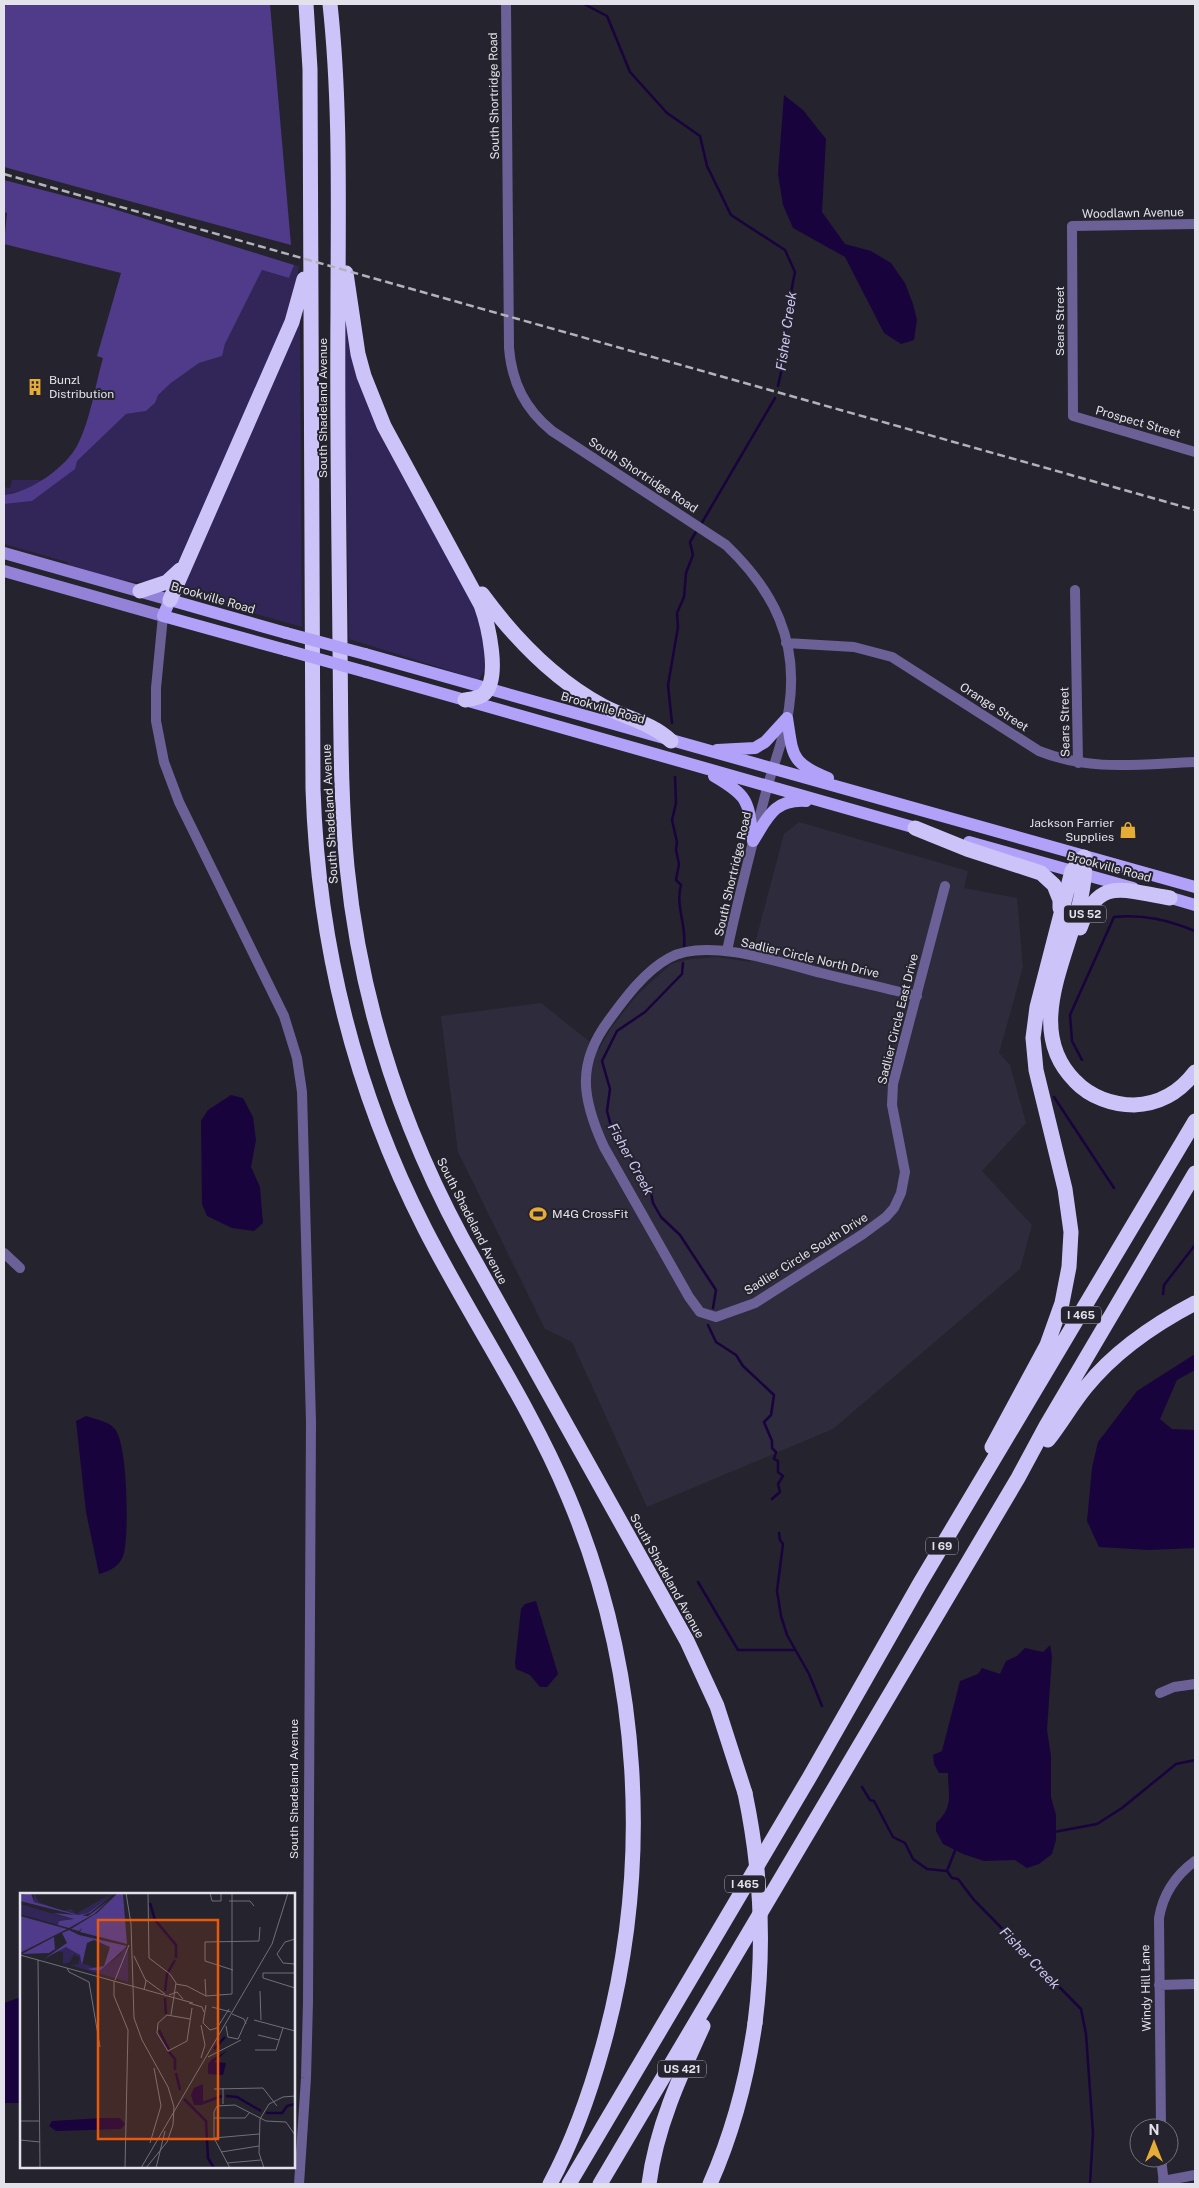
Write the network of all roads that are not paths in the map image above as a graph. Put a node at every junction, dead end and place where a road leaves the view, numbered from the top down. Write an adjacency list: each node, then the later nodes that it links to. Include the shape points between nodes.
1 (306, 4): 5 (highway, South Shadeland Avenue)
2 (330, 4): 4 (highway, South Shadeland Avenue, via 338,95)
3 (506, 4): 18 (street, South Shortridge Road, via 509,348 515,381 531,410 552,431 713,536 748,567 766,591)
4 (338, 200): 12 (highway, via 350,316 364,376 384,426); 69 (highway, South Shadeland Avenue, bridge, via 343,816 351,901 371,1005 387,1063 408,1122 445,1206 687,1641 720,1714 745,1793 757,1856 760,1894 761,1950 756,2023 734,2122)
5 (311, 210): 11 (highway, via 303,283 292,322); 65 (highway, South Shadeland Avenue, via 313,789 320,891 335,976 363,1082 410,1199 540,1436 580,1524 608,1617 628,1726 633,1858 621,1965 607,2031 589,2092)
6 (1195, 224): 7 (street, Woodlawn Avenue)
7 (1072, 226): 8 (street, Sears Street)
8 (1074, 416): 9 (street, Prospect Street)
9 (1195, 452)
10 (4, 553): 15 (main road, Brookville Road)
11 (184, 564): 15 (highway, via 172,579); 16 (highway)
12 (460, 564): 19 (highway, via 489,628 492,665); 22 (highway, via 513,633 551,670 585,695 659,731)
13 (4, 571): 17 (main road, Brookville Road)
14 (1075, 590): 25 (street, Sears Street)
15 (140, 591): 16 (main road, Brookville Road)
16 (170, 600): 17 (main road); 19 (main road, Brookville Road, bridge)
17 (163, 616): 20 (main road, Brookville Road, bridge); 64 (street, South Shadeland Avenue, via 156,710 164,762 179,802 284,1016 297,1058 302,1092 311,1422 307,2011)
18 (786, 642): 21 (street, South Shortridge Road, via 791,676); 25 (street, Orange Street, via 854,647 892,657 1039,751)
19 (488, 689): 20 (highway, via 482,696); 22 (main road, Brookville Road)
20 (465, 700): 26 (main road, Brookville Road)
21 (787, 718): 23 (main road, via 755,748); 27 (street, South Shortridge Road); 29 (main road, via 789,740 796,759 814,773)
22 (671, 742): 23 (main road, Brookville Road)
23 (708, 751): 27 (main road, Brookville Road)
24 (1195, 762): 25 (street, Orange Street, via 1112,766)
25 (1078, 763)
26 (700, 768): 28 (main road, Brookville Road); 32 (main road, via 733,786 746,800)
27 (772, 770): 28 (street, South Shortridge Road); 29 (main road, Brookville Road)
28 (767, 786): 30 (main road, Brookville Road); 32 (street, South Shortridge Road)
29 (854, 793): 33 (main road, Brookville Road)
30 (830, 803): 31 (main road, Brookville Road); 32 (main road, via 798,801 781,804 771,813)
31 (915, 828): 34 (main road, Brookville Road); 39 (highway, via 1041,873 1058,892)
32 (753, 841): 40 (street, South Shortridge Road)
33 (1084, 857): 34 (highway); 36 (main road, Brookville Road)
34 (1079, 873): 37 (main road, Brookville Road); 39 (highway); 42 (highway)
35 (945, 886): 41 (street, Sadlier Circle East Drive)
36 (1195, 887)
37 (1170, 898): 38 (main road, Brookville Road / US 52); 42 (highway, US 52, via 1114,890 1093,900 1086,911)
38 (1195, 905)
39 (1060, 919): 52 (highway, via 1037,1008 1033,1047 1069,1214 1070,1250 1066,1285 1047,1345 995,1441)
40 (727, 952): 41 (street, Sadlier Circle North Drive); 50 (street, Sadlier Circle North Drive, via 677,955 656,967 624,999 597,1035 590,1051 586,1077 591,1115 604,1147 692,1303)
41 (917, 996): 46 (street, Sadlier Circle East Drive, via 892,1091 904,1166)
42 (1052, 1005): 43 (highway, US 52, via 1051,1028 1062,1065 1080,1086 1098,1097 1118,1104 1151,1103 1178,1090)
43 (1195, 1072)
44 (1195, 1122): 52 (highway, I 465)
45 (1195, 1173): 51 (highway, I 465)
46 (902, 1190): 50 (street, Sadlier Circle South Drive, via 891,1211 863,1234 755,1303 724,1316)
47 (4, 1253): 48 (street)
48 (20, 1268)
49 (1195, 1303): 51 (highway, via 1146,1332 1099,1373)
50 (708, 1316)
51 (1018, 1478): 57 (highway, I 465)
52 (965, 1508): 53 (highway, I 69)
53 (920, 1583): 66 (highway, I 465)
54 (1195, 1684): 55 (street)
55 (1160, 1693)
56 (1195, 1861): 59 (street, Windy Hill Lane, via 1176,1879 1162,1904 1158,1930)
57 (734, 1961): 67 (highway, I 465); 68 (highway, US 421, via 684,2064 657,2147)
58 (1195, 1984): 59 (street)
59 (1159, 1985): 60 (street, Windy Hill Lane)
60 (1161, 2118)
61 (1162, 2168): 63 (street)
62 (1195, 2175): 63 (street)
63 (1164, 2183)
64 (298, 2184)
65 (550, 2184)
66 (569, 2184)
67 (600, 2184)
68 (649, 2184)
69 (710, 2184)

